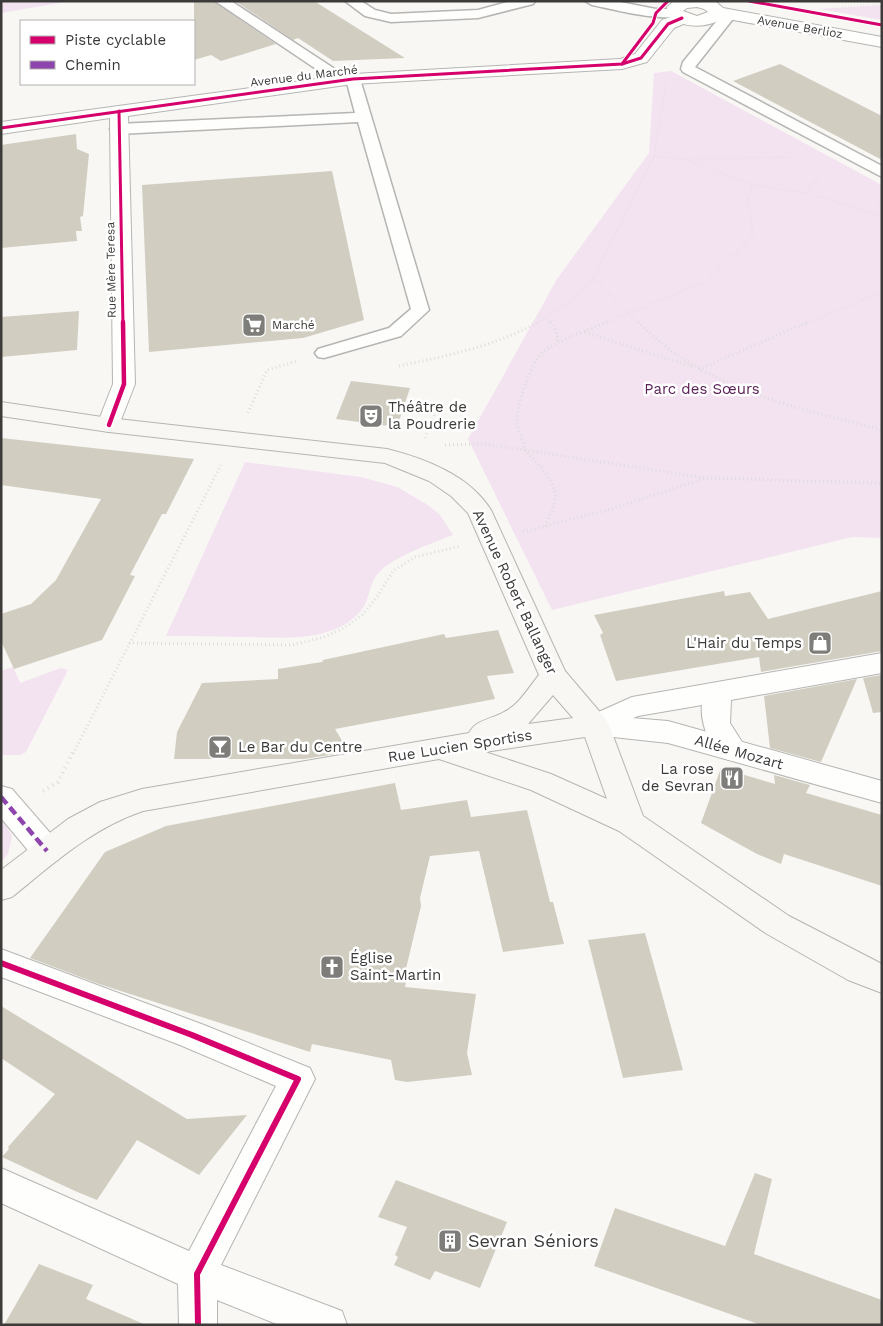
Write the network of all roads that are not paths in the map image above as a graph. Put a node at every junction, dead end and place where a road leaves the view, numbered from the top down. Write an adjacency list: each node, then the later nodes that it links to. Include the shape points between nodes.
1 (222, 1): 8 (lane)
2 (352, 1): 3 (lane, via 370,13 391,18 478,14)
3 (528, 1)
4 (592, 1): 6 (lane)
5 (715, 7): 6 (street, via 713,18 702,21); 7 (street, Avenue Berlioz); 12 (lane, via 688,69)
6 (678, 16): 8 (street, Avenue du Marché, via 641,58 622,64)
7 (882, 42)
8 (348, 79): 9 (lane); 10 (street, Avenue du Marché)
9 (364, 117): 10 (lane); 13 (lane, via 420,310 396,332)
10 (118, 120): 11 (street, Avenue du Marché); 15 (street, Rue Mère Teresa, via 124,384)
11 (1, 128)
12 (882, 172)
13 (324, 352)
14 (1, 409): 15 (main road, Avenue Robert Ballanger)
15 (109, 425): 17 (main road, Avenue Robert Ballanger, via 387,456 413,463 447,480 479,510)
16 (882, 663): 18 (street, Rue Lucien Sportiss)
17 (553, 676): 19 (main road, Avenue Robert Ballanger); 20 (main road, via 516,719)
18 (718, 691): 19 (street, Rue Lucien Sportiss, via 632,707); 21 (street, via 714,712 717,730)
19 (595, 725): 20 (main road, Rue Lucien Sportiss); 21 (street, Allée Mozart, via 668,732); 24 (main road, Avenue Robert Ballanger)
20 (442, 748): 24 (main road, via 542,782); 25 (main road, Rue Lucien Sportiss, via 142,800 110,810 79,827)
21 (733, 750): 22 (street, Allée Mozart)
22 (882, 792)
23 (7, 804): 25 (street)
24 (630, 823): 28 (main road, via 778,925)
25 (47, 851): 26 (main road, Rue Lucien Sportiss)
26 (1, 888)
27 (1, 963): 30 (street, via 298,1079)
28 (882, 979)
29 (1, 1185): 30 (street)
30 (197, 1274): 31 (street); 32 (street)
31 (198, 1325)
32 (328, 1325)

